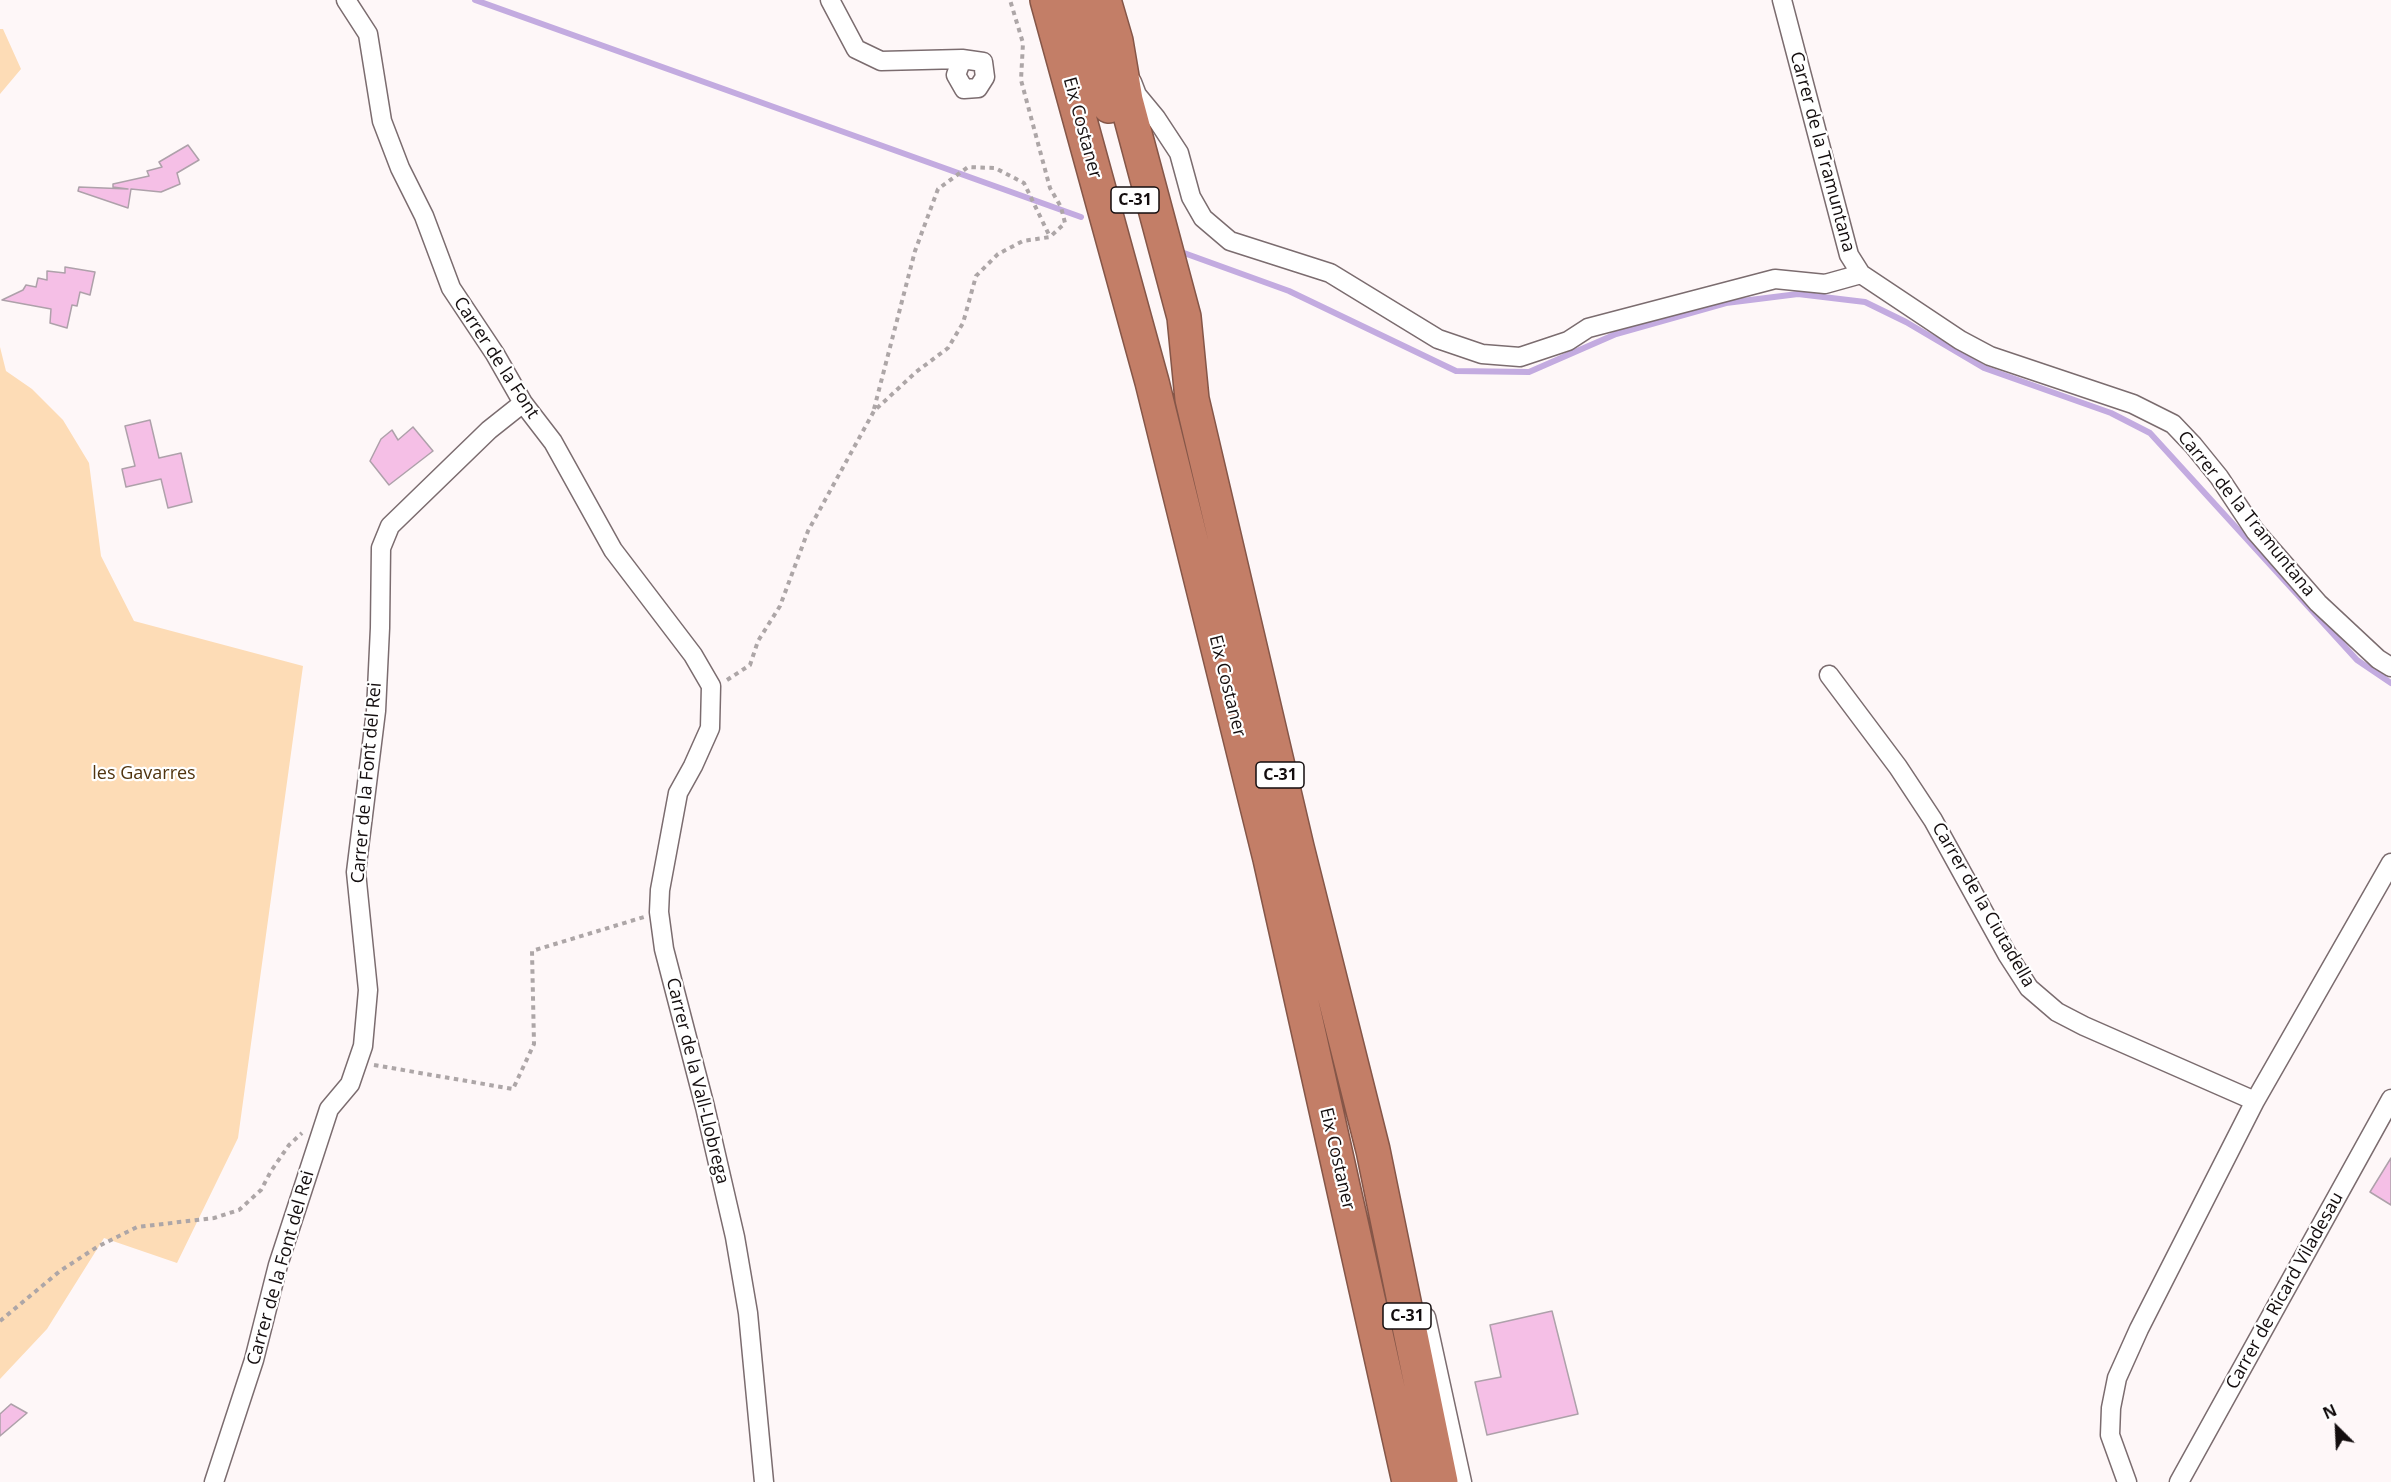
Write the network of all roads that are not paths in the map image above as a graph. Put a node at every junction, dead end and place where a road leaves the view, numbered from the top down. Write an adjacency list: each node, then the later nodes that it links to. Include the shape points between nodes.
1 (346, 0): 13 (street, Carrer de la Font, via 368,34 382,121 451,288)
2 (830, 0): 9 (street, via 856,49 881,61)
3 (1033, 0): 11 (highway, via 1129,347)
4 (1047, 0): 11 (highway, Eix Costaner / C-31)
5 (1078, 0): 12 (highway, Eix Costaner / C-31)
6 (1104, 0): 8 (highway)
7 (1782, 0): 10 (street, Carrer de la Tramuntana, via 1848,255)
8 (1116, 41): 10 (street, via 1137,95 1179,153 1191,197 1203,218 1230,241 1330,273 1438,339 1482,354 1520,357 1568,341 1587,328 1775,279 1825,284); 12 (highway, via 1126,100 1184,317)
9 (962, 59)
10 (1861, 274): 14 (street, Carrer de la Tramuntana, via 1990,356 2133,404 2173,424 2219,477 2255,531 2318,603)
11 (1152, 382): 18 (highway, Eix Costaner / C-31)
12 (1192, 399): 21 (highway, C-31)
13 (523, 403): 16 (street, Carrer de la Font, via 553,442 612,550 693,655); 23 (street, Carrer de la Font del Rei, via 489,430 390,526 381,548 376,711 356,872 368,990 363,1046 350,1084 329,1109)
14 (2391, 667)
15 (1829, 675): 20 (street, Carrer de la Ciutadella, via 1921,802 2029,988 2057,1012 2084,1026)
16 (711, 686): 24 (street, Carrer de la Vall-Llobrega, via 710,728 678,793 659,912 664,949 735,1237 748,1312)
17 (2391, 863): 20 (street)
18 (1293, 962): 25 (highway, via 1310,1089); 26 (highway, Eix Costaner / C-31)
19 (2391, 1099): 30 (street, Carrer de Ricard Viladesau)
20 (2255, 1101): 29 (street, via 2117,1378 2110,1435)
21 (1373, 1150): 22 (highway); 27 (highway, C-31)
22 (1426, 1317): 28 (street)
23 (214, 1482)
24 (764, 1482)
25 (1395, 1482)
26 (1409, 1482)
27 (1441, 1482)
28 (1462, 1482)
29 (2127, 1482)
30 (2179, 1482)

